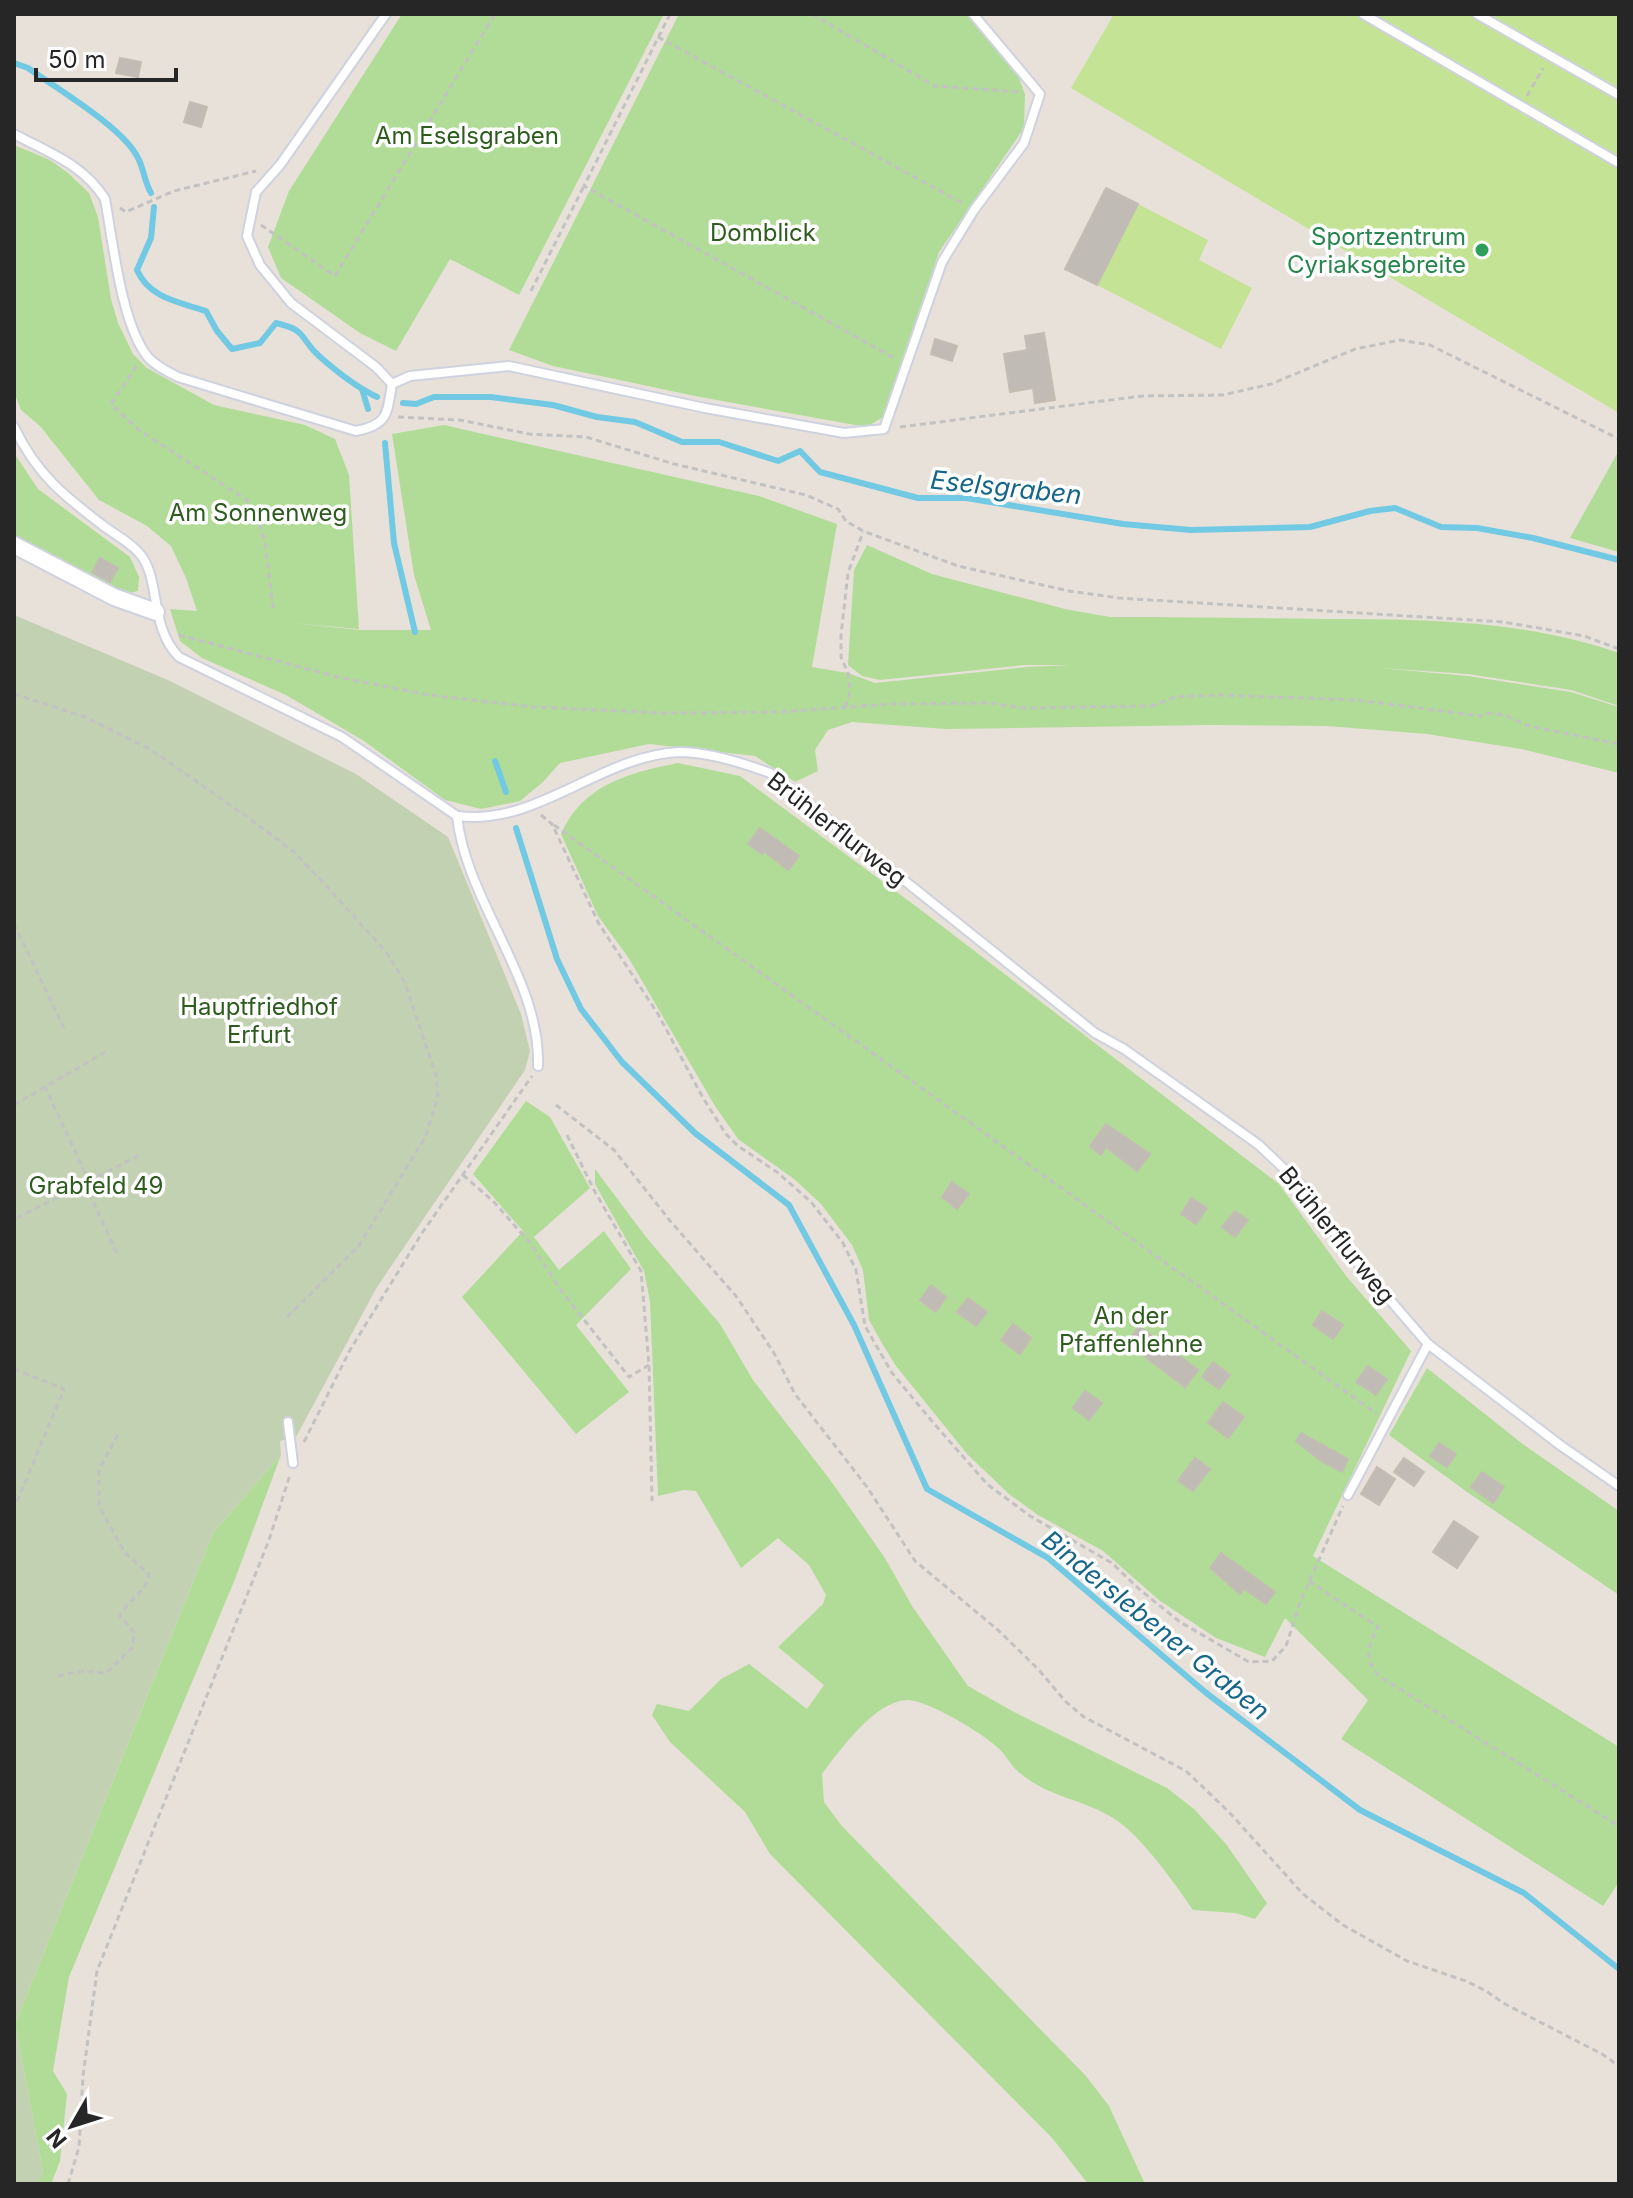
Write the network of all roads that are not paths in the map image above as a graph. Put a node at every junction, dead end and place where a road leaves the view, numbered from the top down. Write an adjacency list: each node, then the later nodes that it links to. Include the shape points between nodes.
1 (386, 14): 8 (lane, via 256,192 247,236 260,265 291,303)
2 (973, 14): 8 (lane, via 1040,94 1024,143 942,262 884,429 844,433 509,366 410,376)
3 (1363, 14): 7 (lane)
4 (1477, 14): 5 (lane)
5 (1619, 95)
6 (14, 134): 8 (lane, via 93,180 105,199 133,330 146,353 165,370 356,431 375,428 387,415)
7 (1619, 163)
8 (392, 384)
9 (14, 427): 11 (lane, via 49,483 141,554)
10 (14, 545): 11 (street, via 114,597)
11 (156, 612): 12 (lane, via 168,646 179,657 342,737)
12 (457, 816): 13 (lane, via 461,846 537,1031); 14 (lane, Brühlerflurweg, via 476,819 529,807 603,772 680,752 770,773 1095,1033 1259,1145 1303,1187 1346,1249)
13 (538, 1066)
14 (1428, 1344): 17 (lane, Brühlerflurweg); 18 (lane)
15 (288, 1422): 16 (lane)
16 (293, 1463)
17 (1619, 1486)
18 (1348, 1495)

